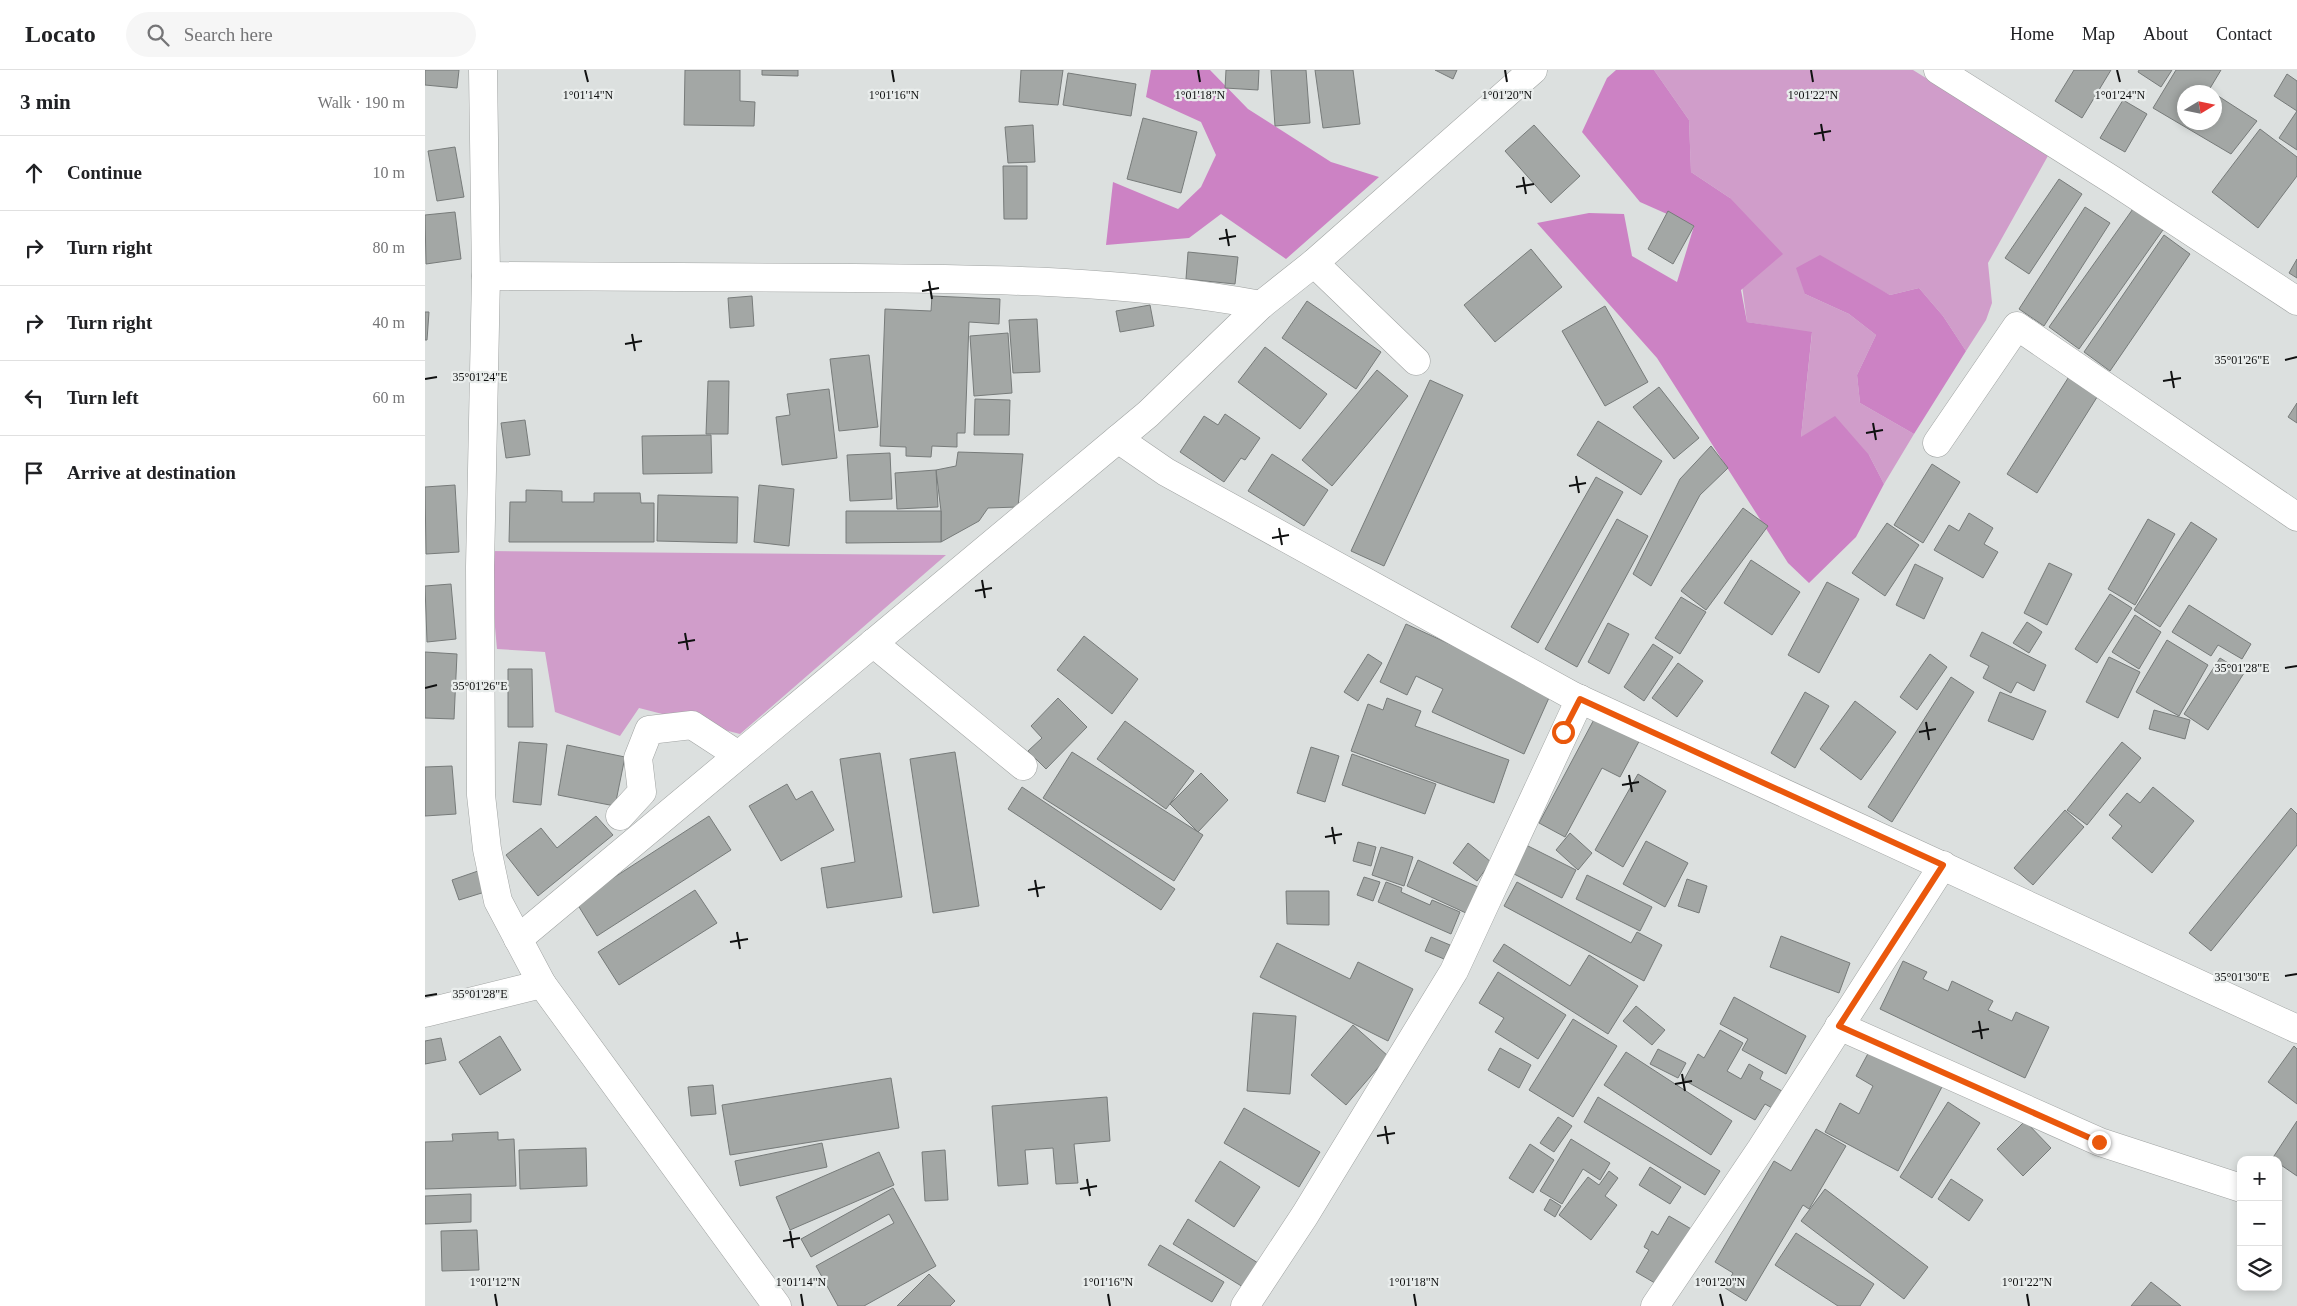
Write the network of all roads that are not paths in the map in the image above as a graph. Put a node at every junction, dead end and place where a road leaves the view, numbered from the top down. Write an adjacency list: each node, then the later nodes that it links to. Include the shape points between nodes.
1 (483, 70): 5 (street)
2 (1533, 70): 4 (street)
3 (1938, 70): 6 (street)
4 (1313, 263): 7 (street); 8 (street)
5 (486, 276): 7 (street, via 1000,279 1119,286); 18 (street, via 480,567 481,795 487,849 498,901)
6 (2297, 301)
7 (1261, 305): 9 (street)
8 (1416, 361)
9 (1118, 439): 12 (street); 13 (street, via 1166,472)
10 (1937, 443): 11 (street, via 2017,326)
11 (2297, 517)
12 (873, 643): 14 (street); 15 (street)
13 (1580, 699): 17 (street); 25 (street, via 1454,971 1305,1215)
14 (738, 755): 16 (street, via 692,725 649,730 638,758 642,792); 18 (street)
15 (1023, 766)
16 (620, 816)
17 (1943, 865): 21 (street); 22 (street)
18 (518, 939): 19 (street)
19 (542, 984): 20 (street); 24 (street)
20 (425, 1013)
21 (1839, 1026): 23 (street, via 2099,1142); 26 (street)
22 (2297, 1029)
23 (2237, 1187)
24 (777, 1306)
25 (1245, 1306)
26 (1655, 1306)

